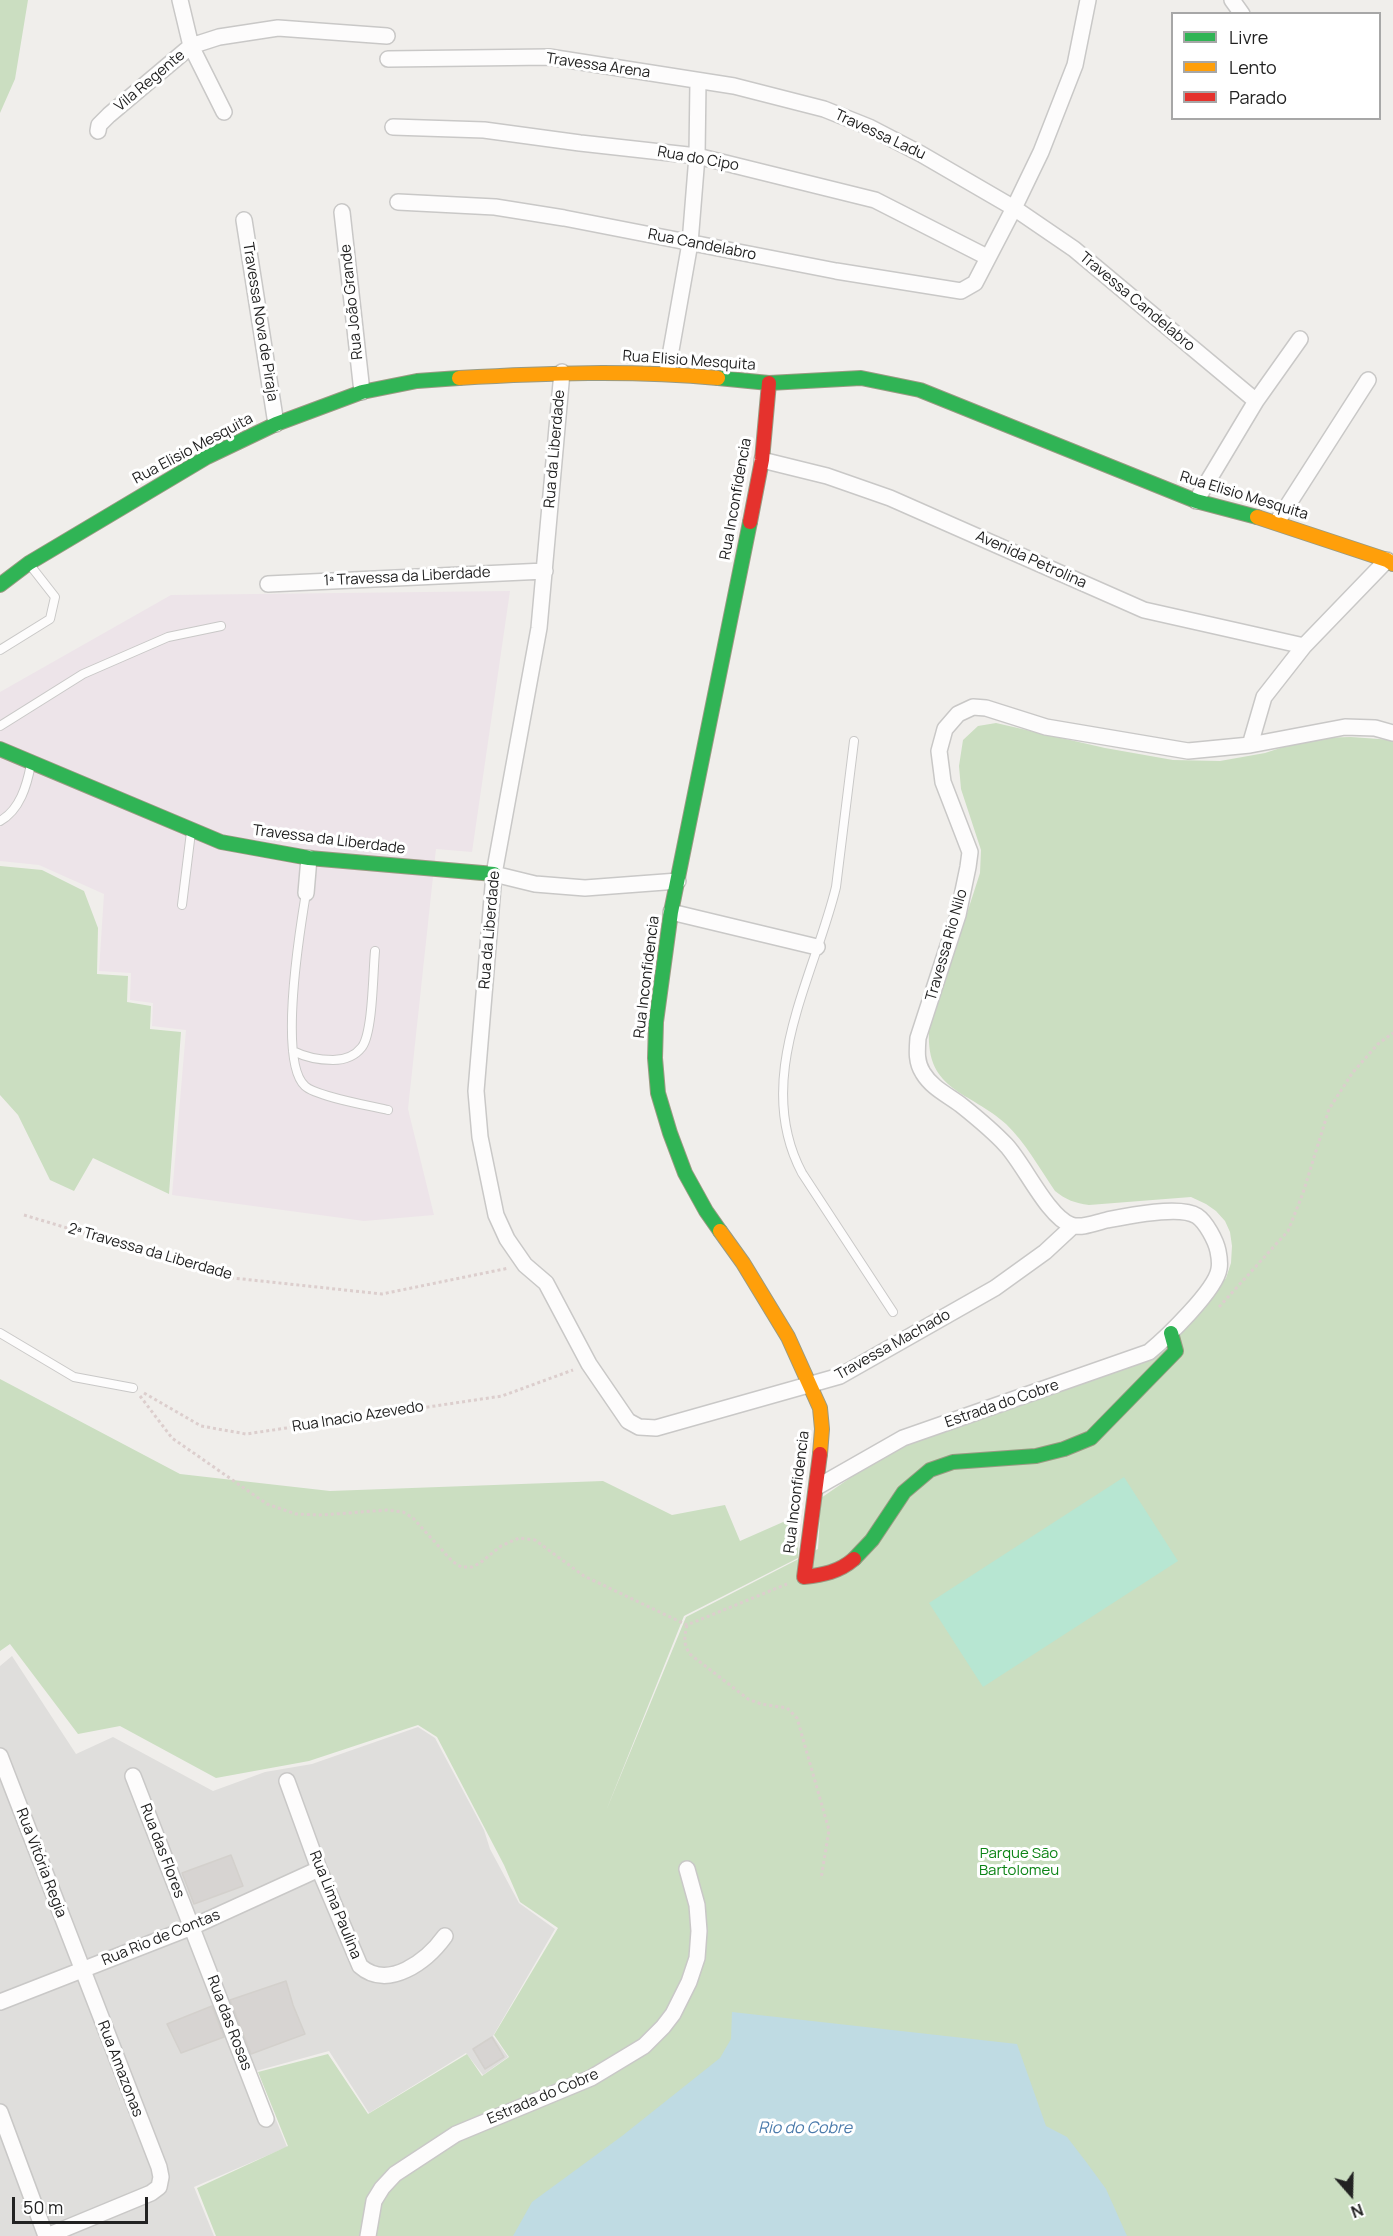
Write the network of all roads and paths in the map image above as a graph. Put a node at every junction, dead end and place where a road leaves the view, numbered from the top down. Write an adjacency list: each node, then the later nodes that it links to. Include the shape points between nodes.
1 (180, 0): 4 (street)
2 (1088, 0): 13 (street, Rua Candelabro, via 1076,65)
3 (387, 36): 4 (street, Vila Regente, via 278,28 219,37)
4 (191, 46): 8 (street); 10 (street, Vila Regente, via 99,124)
5 (388, 60): 6 (street, Travessa Arena, via 549,57)
6 (698, 81): 7 (street, Travessa Arena); 11 (street)
7 (734, 86): 13 (street, Travessa Ladu, via 824,109 869,127)
8 (224, 112)
9 (393, 128): 11 (street, Rua do Cipo, via 484,130)
10 (98, 131)
11 (697, 156): 16 (street); 17 (street, Rua do Cipo, via 875,200)
12 (398, 202): 16 (street, Rua Candelabro, via 495,207)
13 (1014, 208): 17 (street, Rua Candelabro); 24 (street, Travessa Candelabro, via 1074,249)
14 (342, 212): 23 (street, Rua João Grande)
15 (244, 220): 25 (street, Travessa Nova de Piraja)
16 (690, 243): 17 (street, Rua Candelabro, via 961,291 975,283); 20 (street)
17 (987, 257)
18 (1300, 339): 24 (street)
19 (562, 372): 20 (street, Rua Elisio Mesquita); 23 (street, Rua Elisio Mesquita, via 417,381); 31 (street, Rua da Liberdade)
20 (667, 373): 22 (street, Rua Elisio Mesquita)
21 (1368, 380): 28 (street)
22 (770, 383): 26 (street, Rua Inconfidencia); 27 (street, Rua Elisio Mesquita, via 861,378 920,390)
23 (362, 392): 25 (street, Rua Elisio Mesquita)
24 (1256, 400): 27 (street)
25 (276, 424): 30 (street, Rua Elisio Mesquita, via 207,457)
26 (762, 460): 35 (street, Avenida Petrolina, via 827,476 890,498 1144,610); 47 (street, Rua Inconfidencia)
27 (1196, 501): 28 (street, Rua Elisio Mesquita)
28 (1276, 522): 29 (street, Rua Elisio Mesquita)
29 (1390, 562): 35 (street)
30 (29, 563): 33 (street, Rua Elisio Mesquita); 36 (lane, via 56,597 50,619)
31 (545, 571): 32 (street, 1ª Travessa da Liberdade); 46 (street, Rua da Liberdade, via 539,628)
32 (268, 584)
33 (0, 585)
34 (221, 626): 37 (lane, via 168,637 83,674)
35 (1304, 646): 40 (street, via 1264,697)
36 (0, 650)
37 (0, 726)
38 (1393, 733): 40 (street, Travessa Rio Nilo, via 1375,728 1345,728)
39 (854, 741): 51 (lane, via 836,887)
40 (1250, 745): 57 (street, Travessa Rio Nilo, via 1188,751 1046,727 973,707 958,714 945,729 939,751 943,782 970,852 958,915 918,1038 917,1058 928,1080 1006,1144 1050,1206)
41 (0, 749): 42 (street, Travessa da Liberdade)
42 (32, 763): 43 (lane, via 15,808); 44 (street, Travessa da Liberdade)
43 (0, 821)
44 (191, 831): 45 (street, Travessa da Liberdade, via 237,846); 49 (lane)
45 (309, 858): 46 (street, Travessa da Liberdade); 48 (street)
46 (494, 874): 47 (street, via 535,884 585,888); 58 (street, Rua da Liberdade, via 476,1091 480,1137 496,1215)
47 (678, 881): 50 (street, Rua Inconfidencia)
48 (306, 893): 54 (lane, via 294,993)
49 (182, 905)
50 (671, 912): 51 (street); 64 (street, Rua Inconfidencia, via 655,1058 658,1093 670,1134 706,1211 788,1337)
51 (817, 947): 60 (lane, via 800,995 788,1048 784,1119 792,1154 802,1173)
52 (375, 951): 54 (lane, via 368,1032 363,1046 352,1056 339,1060 305,1057)
53 (1393, 1033): 59 (path, via 1353,1072 1329,1109 1288,1231)
54 (293, 1051): 55 (lane, via 297,1076 305,1087)
55 (388, 1110)
56 (24, 1215): 58 (path, 2ª Travessa da Liberdade, via 233,1278 382,1294)
57 (1073, 1226): 62 (street, via 1183,1211 1198,1216 1218,1249 1219,1270 1213,1284); 64 (street, Travessa Machado, via 995,1288 869,1362)
58 (525, 1264): 63 (street, Rua da Liberdade, via 546,1282)
59 (1215, 1310)
60 (892, 1312)
61 (0, 1333): 65 (lane, via 74,1377)
62 (1171, 1333): 67 (street, Estrada do Cobre, via 1149,1353 903,1438); 68 (street, via 1176,1351 1091,1438 1076,1446 1017,1459 955,1462 938,1467 920,1476 900,1497 873,1540 853,1562 816,1577)
63 (589, 1364): 65 (path, Rua Inacio Azevedo, via 502,1396 246,1434 201,1426); 66 (street, Rua da Liberdade, via 628,1421 639,1427)
64 (812, 1386): 66 (street, Travessa Machado); 67 (street, Rua Inconfidencia, via 822,1429)
65 (133, 1388): 69 (path, via 172,1438 267,1504 296,1514 403,1512 461,1567 472,1567 519,1538 535,1540 584,1576)
66 (656, 1428)
67 (817, 1487): 68 (street, Rua Inconfidencia)
68 (804, 1577): 69 (path)
69 (687, 1625): 75 (path, via 685,1647 691,1655 748,1699 787,1708 797,1718 829,1830)
70 (0, 1756): 78 (street, Rua Vitória Regia)
71 (133, 1776): 76 (street, Rua das Flores)
72 (287, 1781): 73 (street, Rua Lima Paulina)
73 (319, 1869): 76 (street, Rua Rio de Contas); 77 (street, Rua Lima Paulina, via 354,1954 369,1974 379,1977 403,1971 429,1954)
74 (687, 1869): 83 (street, Estrada do Cobre, via 697,1905 697,1958 678,2004 663,2028 644,2046 591,2078 456,2134 395,2174 374,2201)
75 (821, 1879)
76 (192, 1927): 78 (street, Rua Rio de Contas); 81 (street, Rua das Rosas)
77 (445, 1936)
78 (82, 1970): 79 (street, Rua Rio de Contas); 82 (street, Rua Amazonas, via 161,2177 159,2187 151,2193)
79 (0, 2002)
80 (0, 2112): 82 (street)
81 (266, 2119)
82 (47, 2236)
83 (368, 2236)

